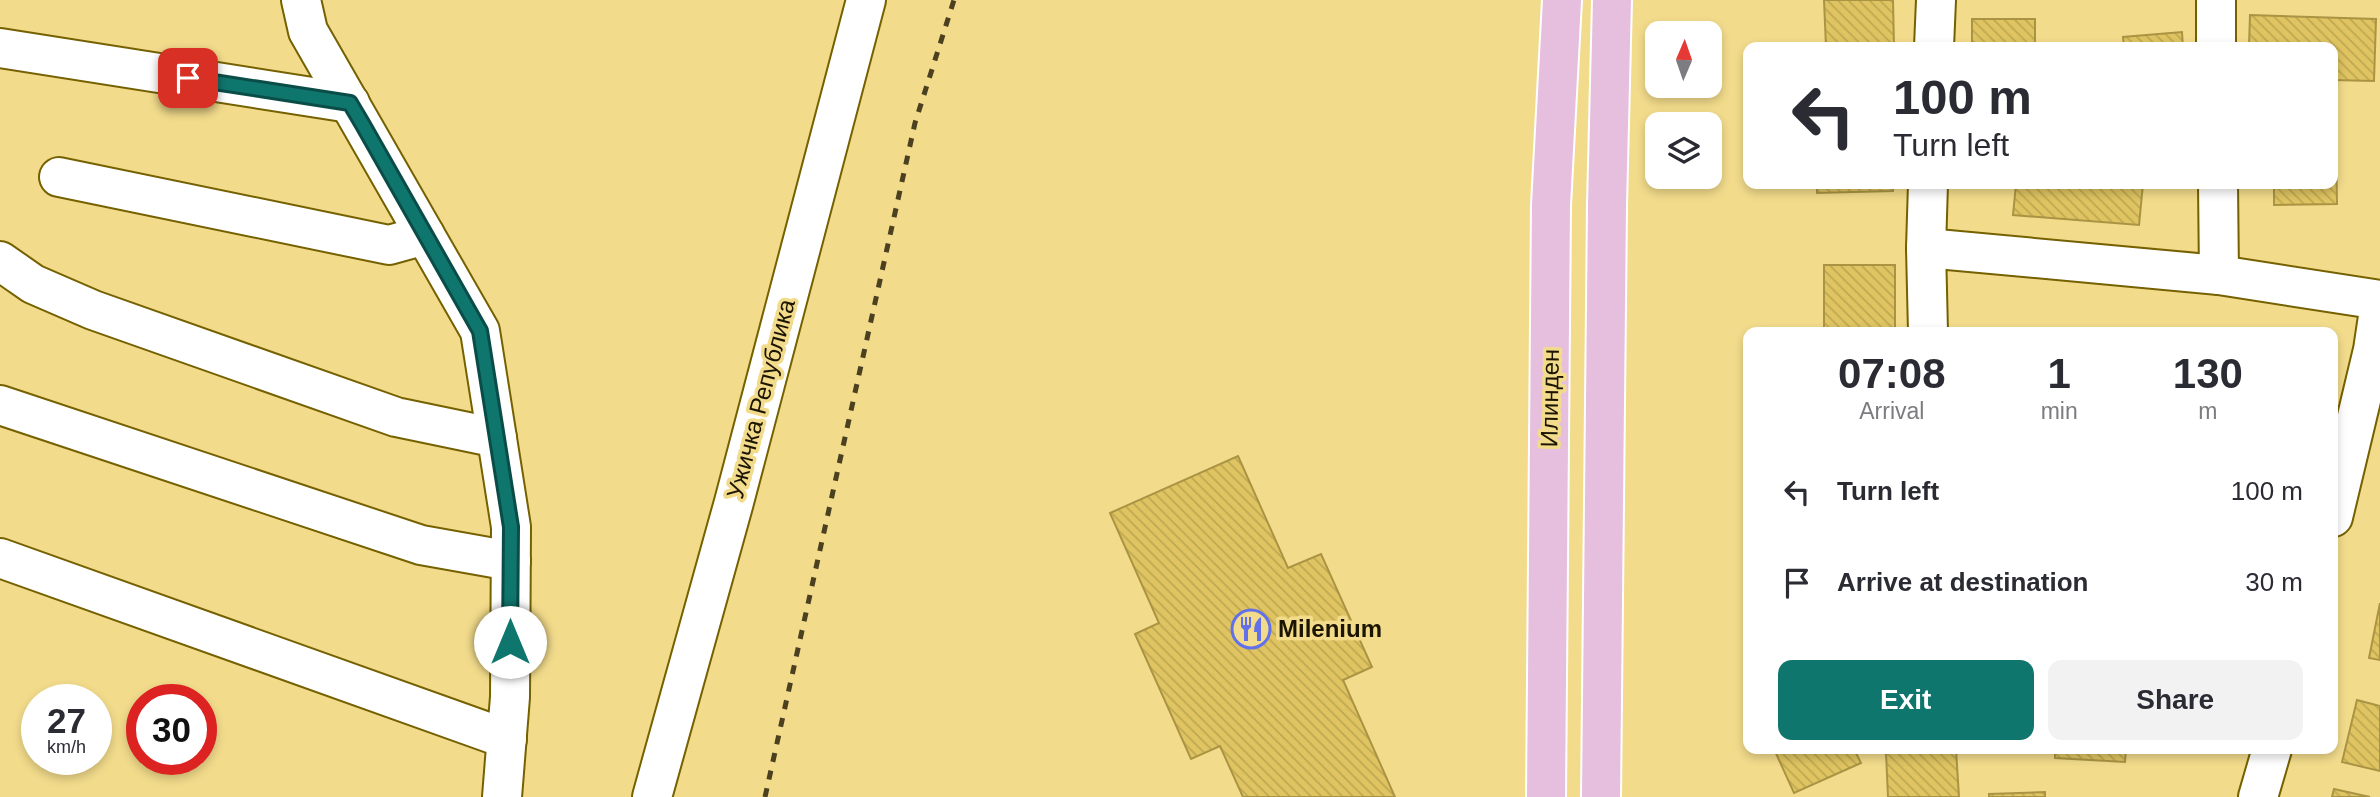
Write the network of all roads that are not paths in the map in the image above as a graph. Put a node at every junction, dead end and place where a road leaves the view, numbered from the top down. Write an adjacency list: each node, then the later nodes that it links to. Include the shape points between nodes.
1 (301, 0): 10 (street, via 308,31)
2 (866, 0): 28 (street, Ужичка Република)
3 (1562, 0): 29 (main road, Илинден, via 1551,205)
4 (1612, 0): 30 (main road)
5 (1936, 0): 7 (street)
6 (2216, 0): 8 (street)
7 (1934, 42)
8 (2216, 42)
9 (0, 48): 10 (street)
10 (350, 103): 14 (street)
11 (59, 177): 14 (street, via 389,245)
12 (1928, 189): 15 (street)
13 (2218, 189): 17 (street)
14 (425, 235): 21 (street, via 480,331)
15 (1926, 248): 17 (street); 19 (street)
16 (0, 261): 21 (street, via 33,284 93,310 397,416)
17 (2219, 275): 18 (street)
18 (2380, 301): 22 (street)
19 (1928, 327)
20 (0, 405): 24 (street, via 421,545)
21 (497, 438): 24 (street, via 511,527)
22 (2338, 496)
23 (0, 558): 25 (street)
24 (511, 561): 25 (street)
25 (507, 739): 27 (street)
26 (2271, 754): 31 (street)
27 (502, 797)
28 (652, 797)
29 (1546, 797)
30 (1601, 797)
31 (2258, 797)

